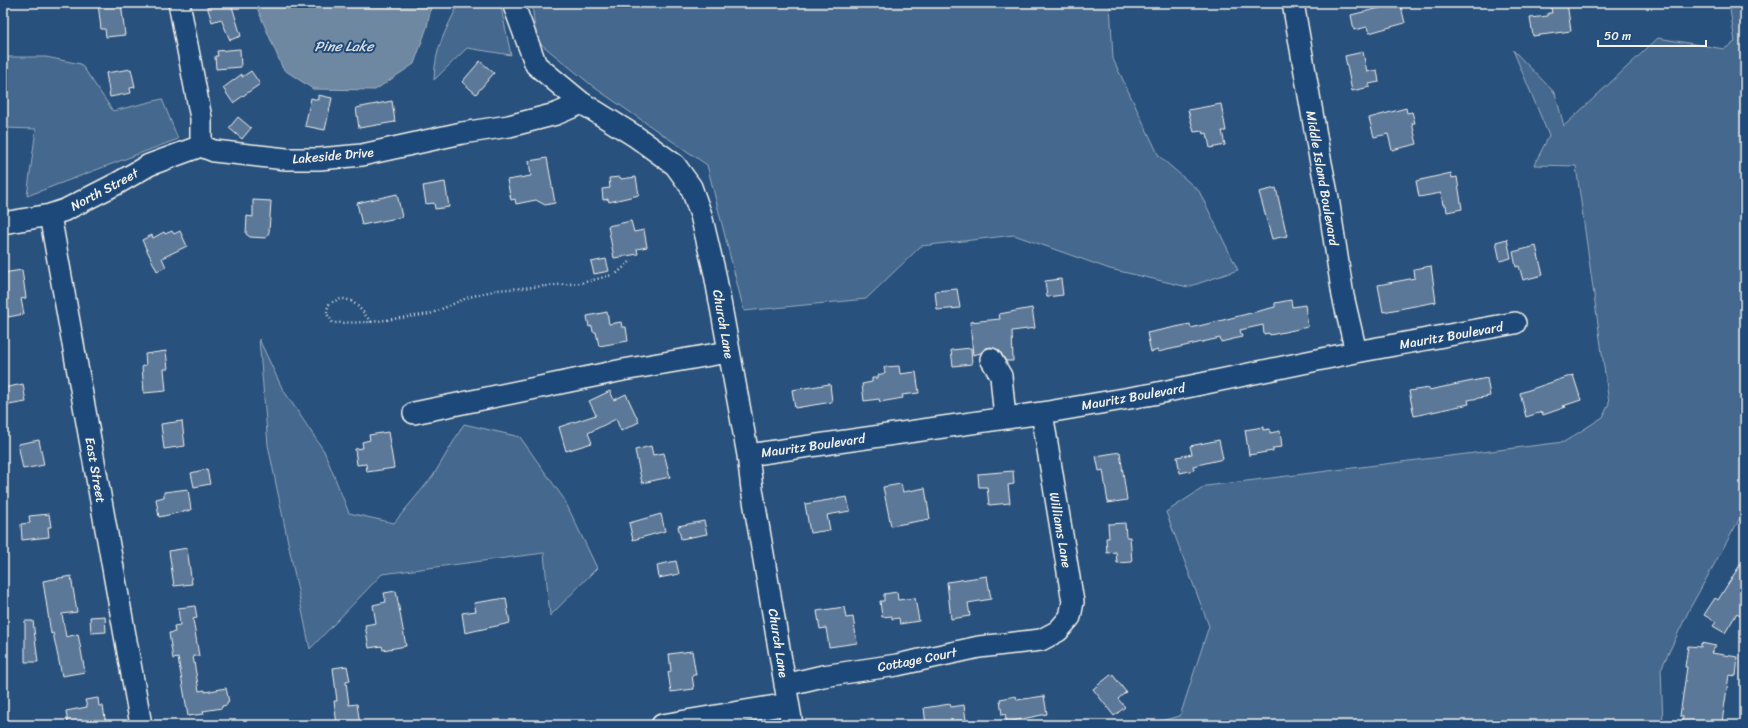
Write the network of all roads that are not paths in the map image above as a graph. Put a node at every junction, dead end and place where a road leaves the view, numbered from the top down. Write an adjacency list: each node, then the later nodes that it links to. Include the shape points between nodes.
1 (179, 3): 5 (street, via 201,118)
2 (513, 3): 4 (street, Church Lane, via 536,65)
3 (1293, 3): 10 (street, Middle Island Boulevard, via 1318,153)
4 (582, 103): 5 (street, Lakeside Drive, via 556,114 509,126 462,133 362,155 286,159 214,151); 9 (street, Church Lane, via 675,165 691,187 701,215 715,274)
5 (201, 146): 6 (street, North Street, via 149,165 65,210)
6 (50, 215): 7 (street, North Street); 18 (street, East Street)
7 (3, 223)
8 (1515, 323): 10 (street, Mauritz Boulevard)
9 (728, 352): 13 (street, via 600,375); 15 (street, Church Lane)
10 (1356, 352): 12 (street, Mauritz Boulevard, via 1153,394)
11 (991, 359): 14 (street, via 1001,376)
12 (1042, 413): 14 (street, Mauritz Boulevard); 16 (street, Williams Lane, via 1073,602 1070,618)
13 (414, 414)
14 (1005, 418): 15 (street, Mauritz Boulevard)
15 (748, 455): 17 (street, Church Lane)
16 (1048, 637): 17 (street, Cottage Court, via 978,647 897,665 823,676)
17 (787, 695): 19 (street, Cottage Court); 20 (street, Church Lane)
18 (140, 725)
19 (662, 725)
20 (792, 725)

